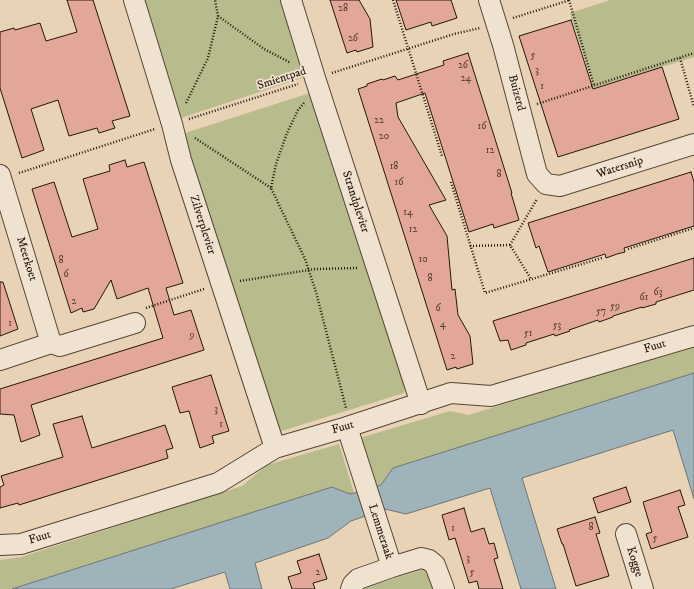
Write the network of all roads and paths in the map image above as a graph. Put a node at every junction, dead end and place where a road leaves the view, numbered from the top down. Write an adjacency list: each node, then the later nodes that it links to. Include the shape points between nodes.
1 (134, 0): 16 (street, Zilverplevier)
2 (215, 0): 7 (path)
3 (291, 0): 12 (street, Strandplevier)
4 (393, 0): 9 (path)
5 (489, 0): 8 (street, Buizerd)
6 (569, 0): 8 (path, Smientpad); 13 (path)
7 (218, 16): 12 (path, via 264,49); 16 (path, via 208,58 187,101)
8 (497, 24): 9 (path, Smientpad, via 454,34); 15 (street, Buizerd)
9 (409, 50): 12 (path, Smientpad); 18 (path)
10 (694, 53): 11 (path)
11 (680, 58): 13 (path); 14 (path)
12 (315, 78): 16 (path, Smientpad); 22 (path, via 309,97 298,110 286,133 276,164); 28 (street, Strandplevier)
13 (594, 86): 15 (path)
14 (694, 107)
15 (520, 110): 21 (street, Buizerd, via 537,174)
16 (172, 124): 19 (path, Smientpad); 22 (path); 31 (street, Zilverplevier)
17 (694, 144): 21 (street, Watersnip, via 560,186)
18 (442, 156)
19 (0, 177): 34 (street, Meerkoet)
20 (451, 182): 25 (path)
21 (546, 184): 24 (path)
22 (272, 188): 29 (path)
23 (694, 228): 26 (path)
24 (510, 245): 25 (path); 30 (path)
25 (470, 246): 30 (path, via 485,293)
26 (628, 249)
27 (602, 258): 30 (path)
28 (376, 268): 29 (path); 36 (street, Strandplevier)
29 (308, 270): 31 (path); 37 (path, via 348,415)
30 (531, 279)
31 (221, 284): 32 (path, via 132,312); 38 (street, Zilverplevier)
32 (135, 323): 34 (street, via 60,346)
33 (694, 336): 36 (street, Fuut, via 491,396 451,393)
34 (51, 342): 35 (street)
35 (0, 360)
36 (421, 404): 37 (street, Fuut)
37 (347, 427): 38 (street, Fuut); 41 (street, Lemmeraak)
38 (275, 448): 40 (street, Fuut, via 218,482 21,544)
39 (626, 534): 44 (street, Kogge)
40 (0, 545)
41 (392, 567): 42 (street, via 358,579 352,584); 43 (street, Lemmeraak, via 421,558 429,560 435,565)
42 (351, 589)
43 (444, 589)
44 (642, 589)

